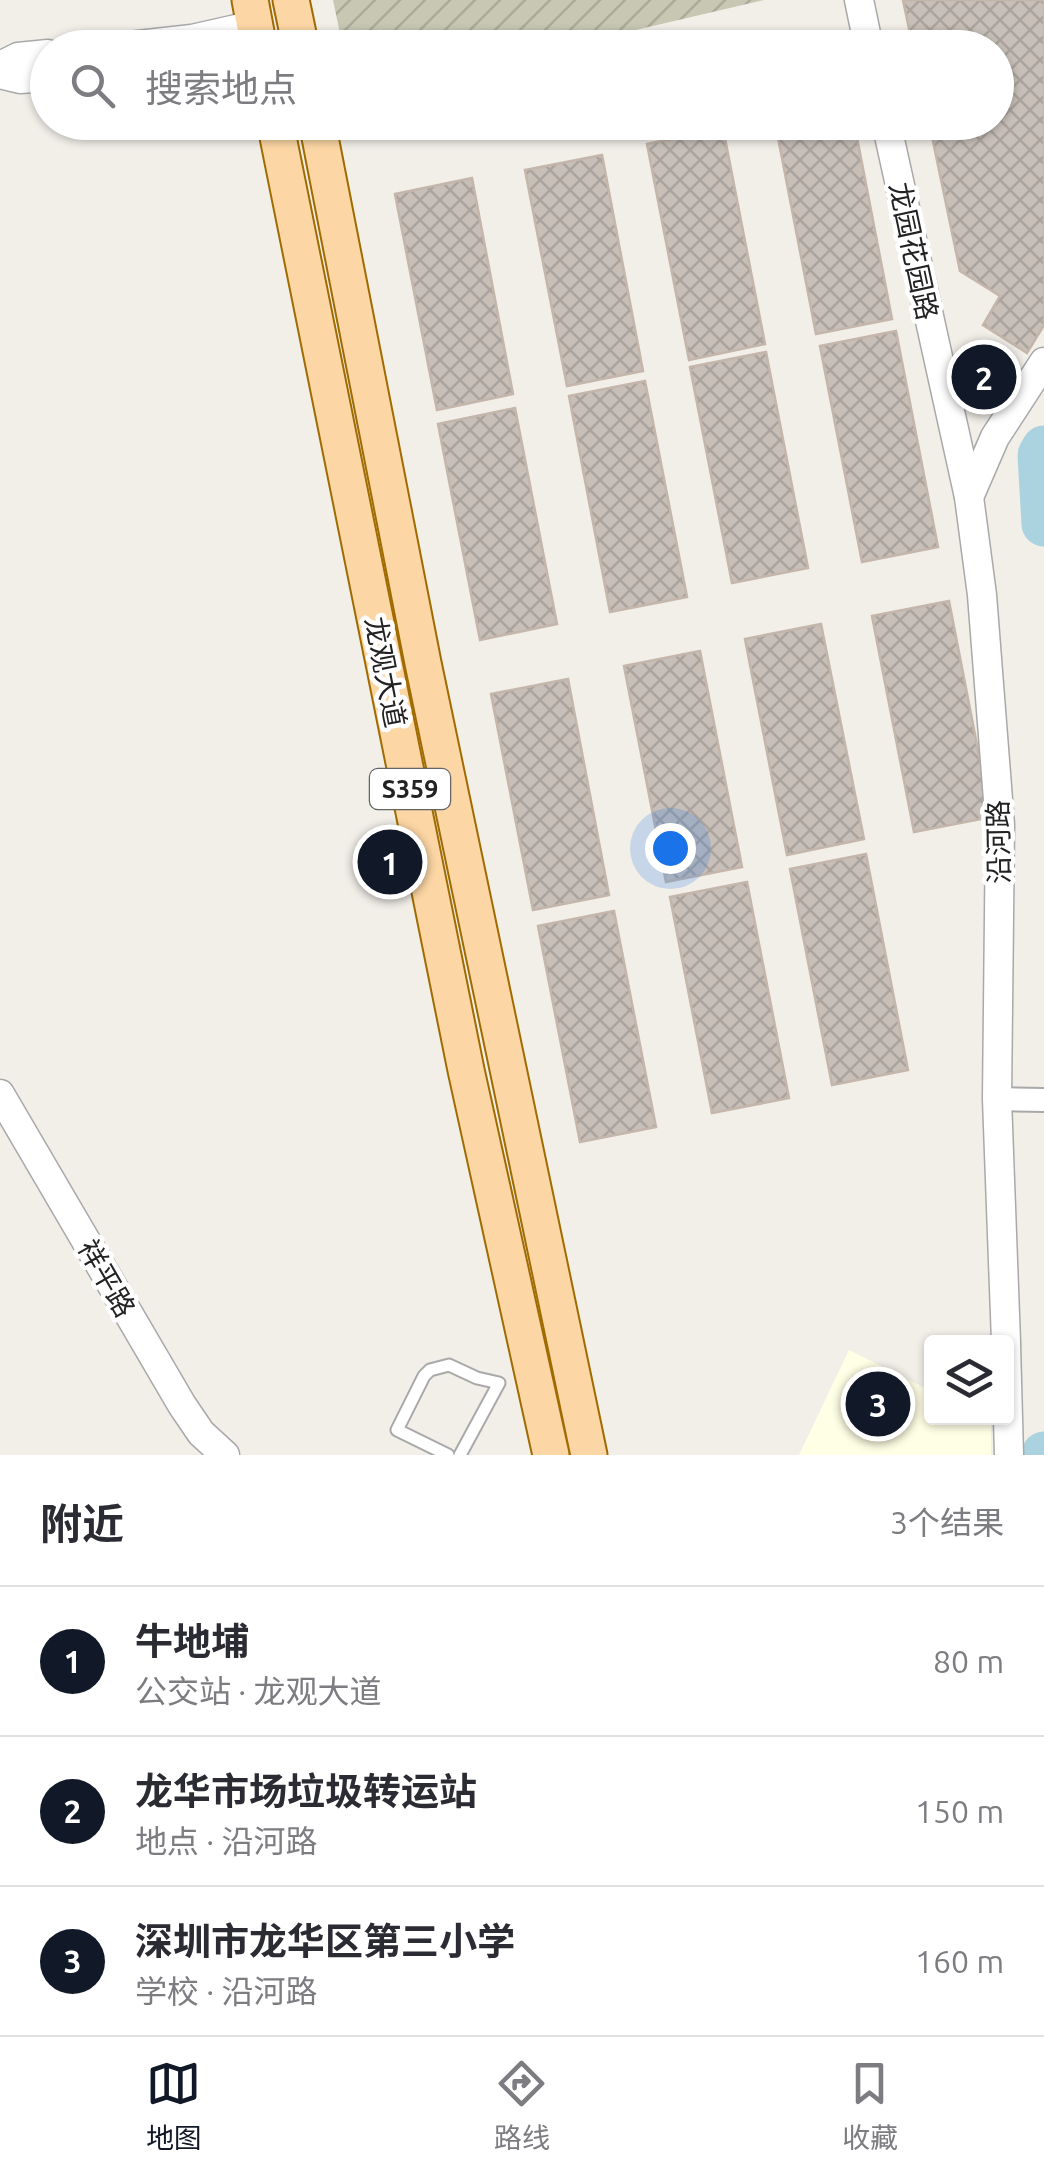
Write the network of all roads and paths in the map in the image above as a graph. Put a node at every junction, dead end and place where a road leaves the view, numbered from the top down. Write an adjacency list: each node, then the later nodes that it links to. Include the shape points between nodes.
1 (291, 0): 5 (main road)
2 (859, 0): 6 (street)
3 (254, 24): 4 (street)
4 (229, 30)
5 (297, 30)
6 (865, 30)
7 (30, 56): 8 (street)
8 (0, 66)
9 (0, 74): 10 (street)
10 (30, 78)
11 (280, 140): 20 (main road, 龙观大道 / S359, via 462,1050)
12 (321, 140): 26 (main road, 龙观大道 / S359)
13 (890, 140): 15 (street, 龙园花园路)
14 (1044, 362): 15 (street, via 995,437)
15 (969, 497): 17 (street, 沿河路, via 1000,825)
16 (0, 1094): 22 (street, 祥平路, via 182,1405)
17 (1009, 1099): 18 (street); 19 (street, 沿河路)
18 (1044, 1100)
19 (1006, 1335)
20 (516, 1380): 23 (lane, via 477,1378 449,1365 424,1376 397,1430); 24 (lane); 25 (main road, 龙观大道 / S359)
21 (1008, 1425): 27 (street, 沿河路)
22 (225, 1455)
23 (448, 1455)
24 (460, 1455)
25 (551, 1455)
26 (589, 1455)
27 (1009, 1455)

